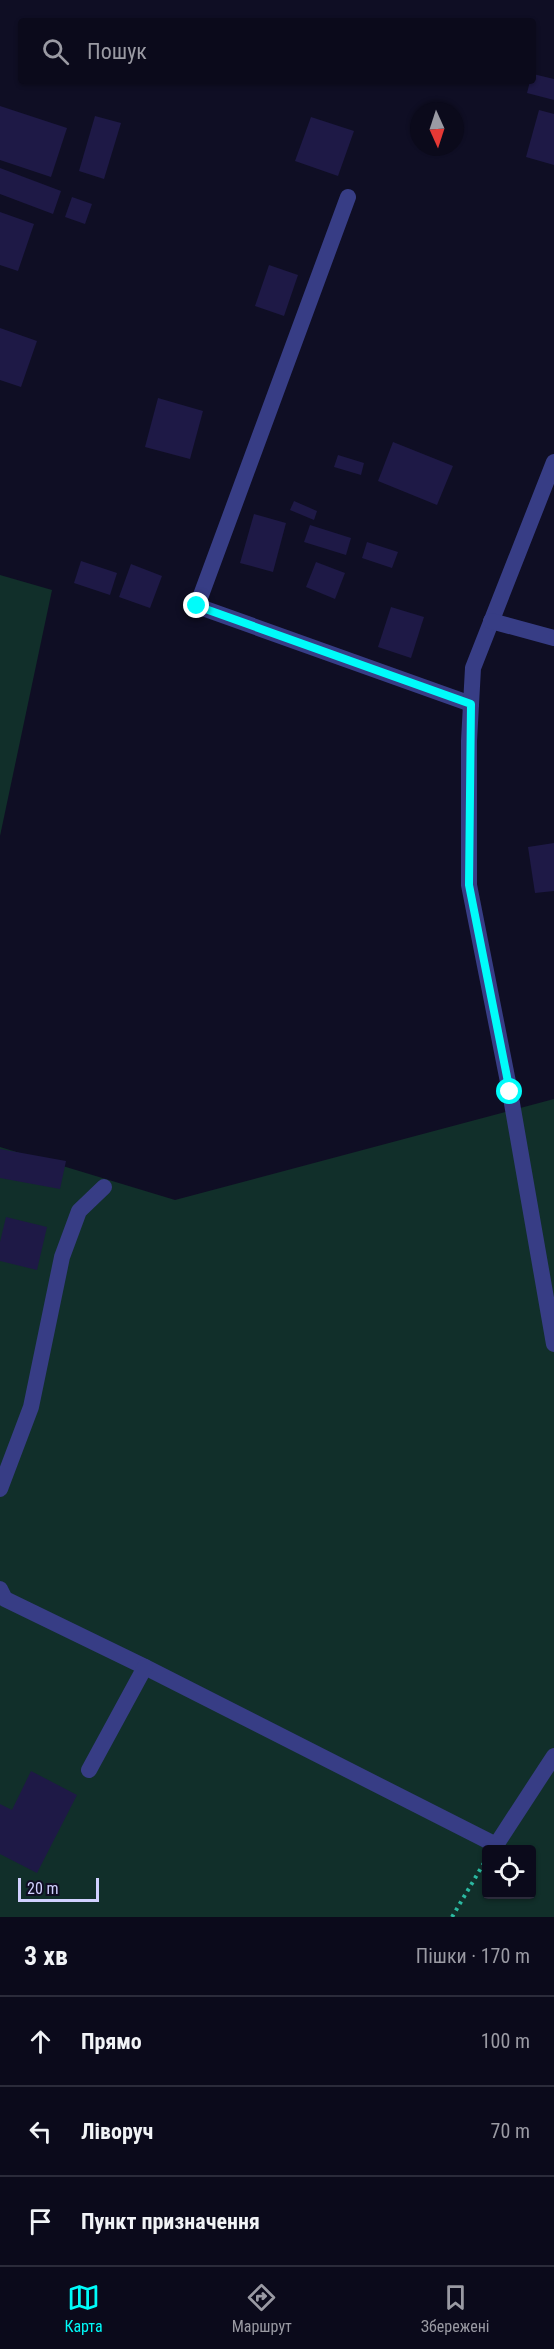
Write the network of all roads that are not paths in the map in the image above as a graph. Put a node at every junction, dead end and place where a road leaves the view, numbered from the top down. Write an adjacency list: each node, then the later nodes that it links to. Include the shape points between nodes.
1 (348, 197): 5 (street, via 197,606)
2 (554, 462): 3 (street)
3 (491, 621): 4 (street); 5 (street, via 473,668)
4 (554, 638)
5 (471, 704): 7 (street, via 469,885)
6 (104, 1187): 8 (street, via 80,1211 62,1257 31,1407)
7 (554, 1344)
8 (0, 1489)
9 (0, 1589): 10 (street, via 6,1599)
10 (145, 1667): 11 (street, via 496,1845); 12 (street)
11 (554, 1756)
12 (89, 1770)

